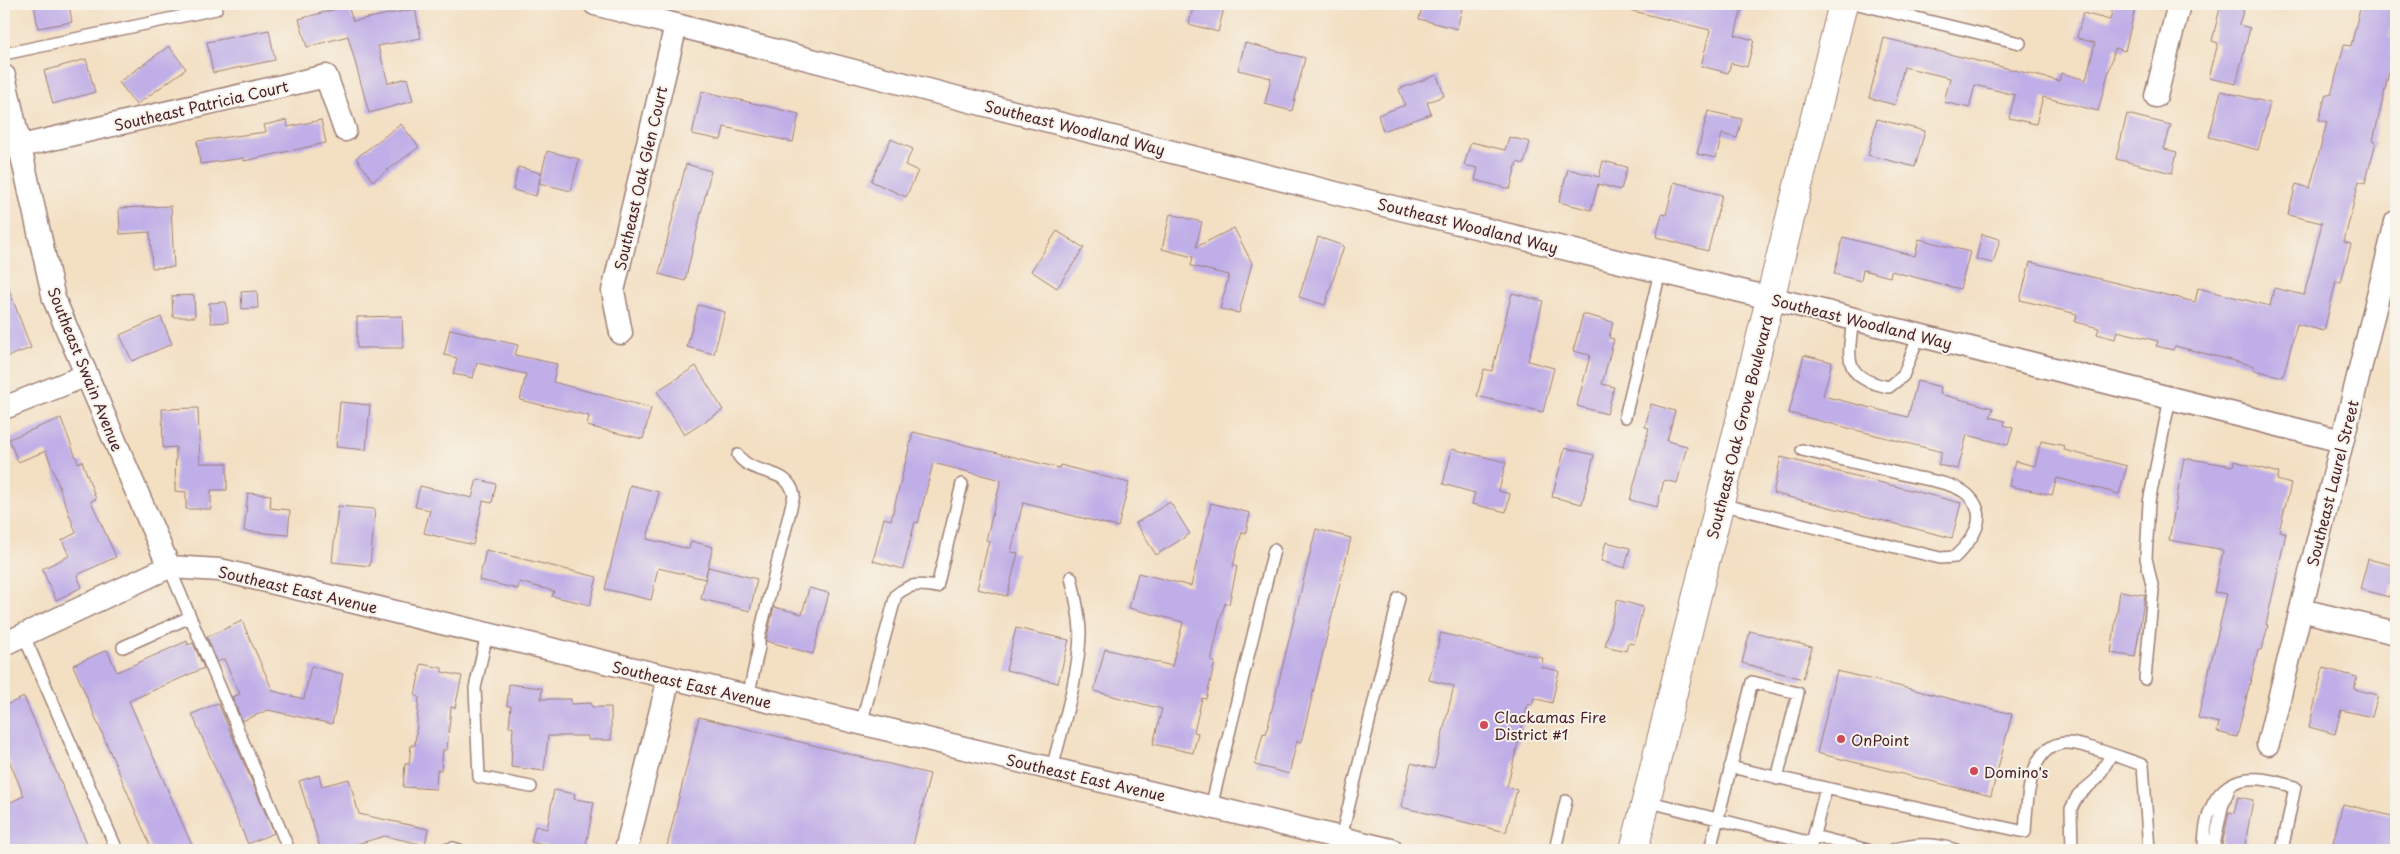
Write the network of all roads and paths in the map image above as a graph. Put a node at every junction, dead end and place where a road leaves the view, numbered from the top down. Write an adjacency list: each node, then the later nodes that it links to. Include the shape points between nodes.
1 (595, 4): 6 (street, Southeast Woodland Way)
2 (1843, 4): 15 (street, Southeast Oak Grove Boulevard)
3 (1858, 4): 7 (lane)
4 (2179, 4): 10 (street)
5 (216, 9): 8 (lane)
6 (676, 25): 14 (street, Southeast Woodland Way); 17 (street, Southeast Oak Glen Court, via 613,291)
7 (2020, 43)
8 (4, 54)
9 (4, 76): 12 (street, Southeast Swain Avenue)
10 (2156, 96)
11 (344, 130): 12 (street, Southeast Patricia Court, via 326,76)
12 (21, 146): 19 (street, Southeast Swain Avenue, via 54,299)
13 (2396, 222): 23 (street, Southeast Laurel Street)
14 (1660, 272): 15 (street, Southeast Woodland Way); 22 (lane)
15 (1770, 298): 16 (street, Southeast Woodland Way); 27 (street, Southeast Oak Grove Boulevard)
16 (1853, 319): 18 (street, Southeast Woodland Way); 18 (lane, via 1849,351 1852,369 1860,378 1873,384 1889,387 1903,376)
17 (621, 332)
18 (1919, 335): 20 (street, Southeast Woodland Way)
19 (87, 375): 21 (street); 29 (street, Southeast Swain Avenue)
20 (2170, 398): 23 (street, Southeast Woodland Way); 39 (lane, via 2149,502 2146,558 2153,590)
21 (4, 408)
22 (1625, 417)
23 (2342, 441): 32 (street, Southeast Laurel Street)
24 (1802, 450): 27 (lane, via 1960,491 1968,495 1975,506 1979,519 1976,533 1955,557 1940,558)
25 (738, 455): 40 (lane, via 758,469 788,481 794,495 759,637)
26 (962, 484): 41 (lane, via 937,587 907,586 896,595)
27 (1720, 504): 50 (street, Southeast Oak Grove Boulevard)
28 (1274, 550): 52 (lane)
29 (169, 566): 33 (lane); 35 (street, Southeast East Avenue, via 220,570); 36 (street)
30 (1071, 577): 45 (lane, via 1080,634)
31 (1398, 598): 54 (lane)
32 (2300, 610): 34 (street); 42 (street, Southeast Laurel Street)
33 (190, 617): 37 (lane); 57 (lane)
34 (2396, 633)
35 (487, 634): 38 (street, Southeast East Avenue); 48 (lane, via 475,688 480,777)
36 (14, 640): 56 (lane)
37 (123, 646)
38 (668, 678): 40 (street, Southeast East Avenue); 60 (street)
39 (2145, 679)
40 (748, 697): 41 (street, Southeast East Avenue)
41 (861, 724): 45 (street, Southeast East Avenue)
42 (2268, 744)
43 (2111, 755): 49 (lane, via 2066,743 2053,746 2039,758 2029,785 2025,832); 68 (lane, via 2097,779 2078,795 2071,809); 69 (lane, via 2143,765)
44 (1730, 767): 46 (lane); 46 (lane, via 1752,682 1798,693); 53 (lane)
45 (1052, 769): 52 (street, Southeast East Avenue)
46 (1777, 779): 49 (lane)
47 (2231, 784): 70 (lane, via 2218,794 2208,812); 71 (lane, via 2222,807); 72 (lane, via 2261,778 2295,787)
48 (531, 787)
49 (1826, 788): 55 (lane)
50 (1646, 801): 53 (lane); 63 (street, Southeast Oak Grove Boulevard)
51 (1566, 802): 62 (lane)
52 (1211, 807): 54 (street, Southeast East Avenue)
53 (1718, 819): 55 (lane); 64 (lane)
54 (1341, 838): 61 (street, Southeast East Avenue)
55 (1812, 843): 65 (lane)
56 (117, 850)
57 (289, 850)
58 (444, 850): 59 (lane)
59 (460, 850)
60 (626, 850)
61 (1391, 850)
62 (1555, 850)
63 (1634, 850)
64 (1710, 850)
65 (1868, 850)
66 (1893, 850): 67 (lane, via 1941,845)
67 (1956, 850)
68 (2072, 850)
69 (2149, 850)
70 (2204, 850)
71 (2213, 850)
72 (2282, 850)

